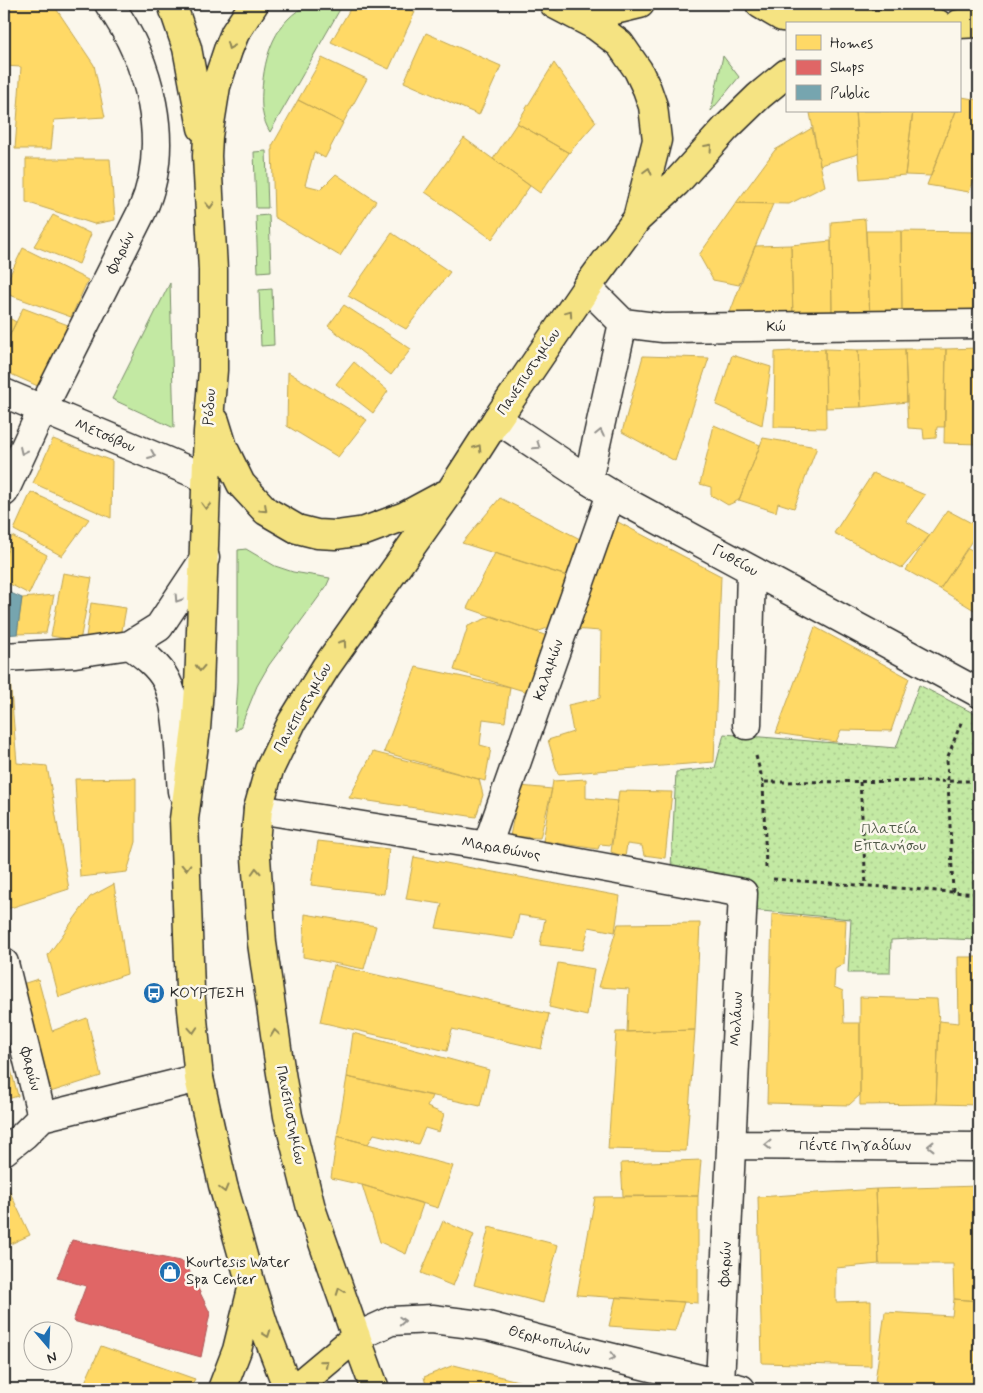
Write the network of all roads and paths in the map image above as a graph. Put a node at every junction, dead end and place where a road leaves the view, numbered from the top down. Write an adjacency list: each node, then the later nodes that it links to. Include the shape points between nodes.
1 (109, 4): 18 (street, Φαρών, via 138,55 147,82 155,132 154,179 150,194)
2 (172, 4): 11 (main road, via 187,48)
3 (254, 4): 11 (main road, Ρόδου, one-way to 11, via 235,33 216,86)
4 (640, 4): 6 (main road, via 611,11)
5 (760, 4): 7 (main road, via 782,17)
6 (559, 5): 12 (main road, one-way to 6, via 657,140 653,106 638,70 620,44)
7 (850, 22)
8 (979, 23): 9 (main road)
9 (960, 24)
10 (786, 74): 12 (main road, one-way to 10, via 676,183 759,96)
11 (207, 156): 16 (main road, Ρόδου, one-way to 16, via 213,270)
12 (637, 218): 13 (main road, Πανεπιστημίου)
13 (587, 287): 14 (street); 19 (main road, Πανεπιστημίου, one-way to 13)
14 (623, 322): 15 (street, Κώ, via 663,328); 21 (street, Καλαμών, one-way to 14)
15 (979, 324)
16 (213, 370): 20 (main road, Ρόδου); 22 (main road, one-way to 22, via 218,435 228,460 255,499 281,521 317,534 366,531 405,516)
17 (4, 393): 18 (street, Μετσόβου)
18 (42, 410): 20 (street, Μετσόβου, one-way to 20); 23 (street, Φαρών, one-way to 23)
19 (496, 419): 21 (street, Γυθείου, one-way to 21); 22 (main road, Πανεπιστημίου, one-way to 19)
20 (206, 478): 24 (main road, Ρόδου, one-way to 24)
21 (600, 487): 25 (street, Γυθείου); 35 (street, Καλαμών)
22 (452, 490): 33 (main road, Πανεπιστημίου, one-way to 22, via 269,770 305,700)
23 (4, 492)
24 (205, 558): 26 (street, one-way to 26, via 158,627); 34 (main road, Ρόδου, one-way to 34, via 196,729)
25 (751, 570): 28 (street, Γυθείου); 29 (street)
26 (130, 645): 27 (street, via 76,653); 34 (street, via 157,668 172,695)
27 (4, 657)
28 (977, 692): 32 (path, via 947,759)
29 (747, 725)
30 (979, 781): 32 (path)
31 (860, 782): 32 (path); 36 (path, via 763,782); 37 (path)
32 (948, 782): 38 (path)
33 (258, 809): 35 (street, Μαραθώνος); 48 (main road, Πανεπιστημίου, one-way to 33, via 311,1208 288,1116 261,935 255,843)
34 (184, 819): 42 (main road, one-way to 42, via 190,990)
35 (487, 846): 39 (street, Μαραθώνος)
36 (766, 879): 37 (path); 39 (path)
37 (866, 885): 38 (path)
38 (953, 892): 40 (path)
39 (744, 893): 44 (street, Μολάων)
40 (979, 894)
41 (4, 963): 43 (street, Φαρών)
42 (199, 1078): 43 (street); 47 (main road, one-way to 47, via 223,1185)
43 (42, 1117): 46 (street)
44 (732, 1145): 45 (street, Πέντε Πηγαδίων, one-way to 44); 49 (street, Φαρών)
45 (979, 1146)
46 (4, 1151)
47 (252, 1288): 50 (main road, via 238,1350); 51 (main road, one-way to 51)
48 (356, 1337): 49 (street, Θερμοπυλών, one-way to 49, via 391,1321 432,1319 488,1326); 52 (main road, one-way to 48); 53 (main road, Πανεπιστημίου)
49 (731, 1386)
50 (222, 1389)
51 (288, 1389)
52 (294, 1389)
53 (375, 1389)

